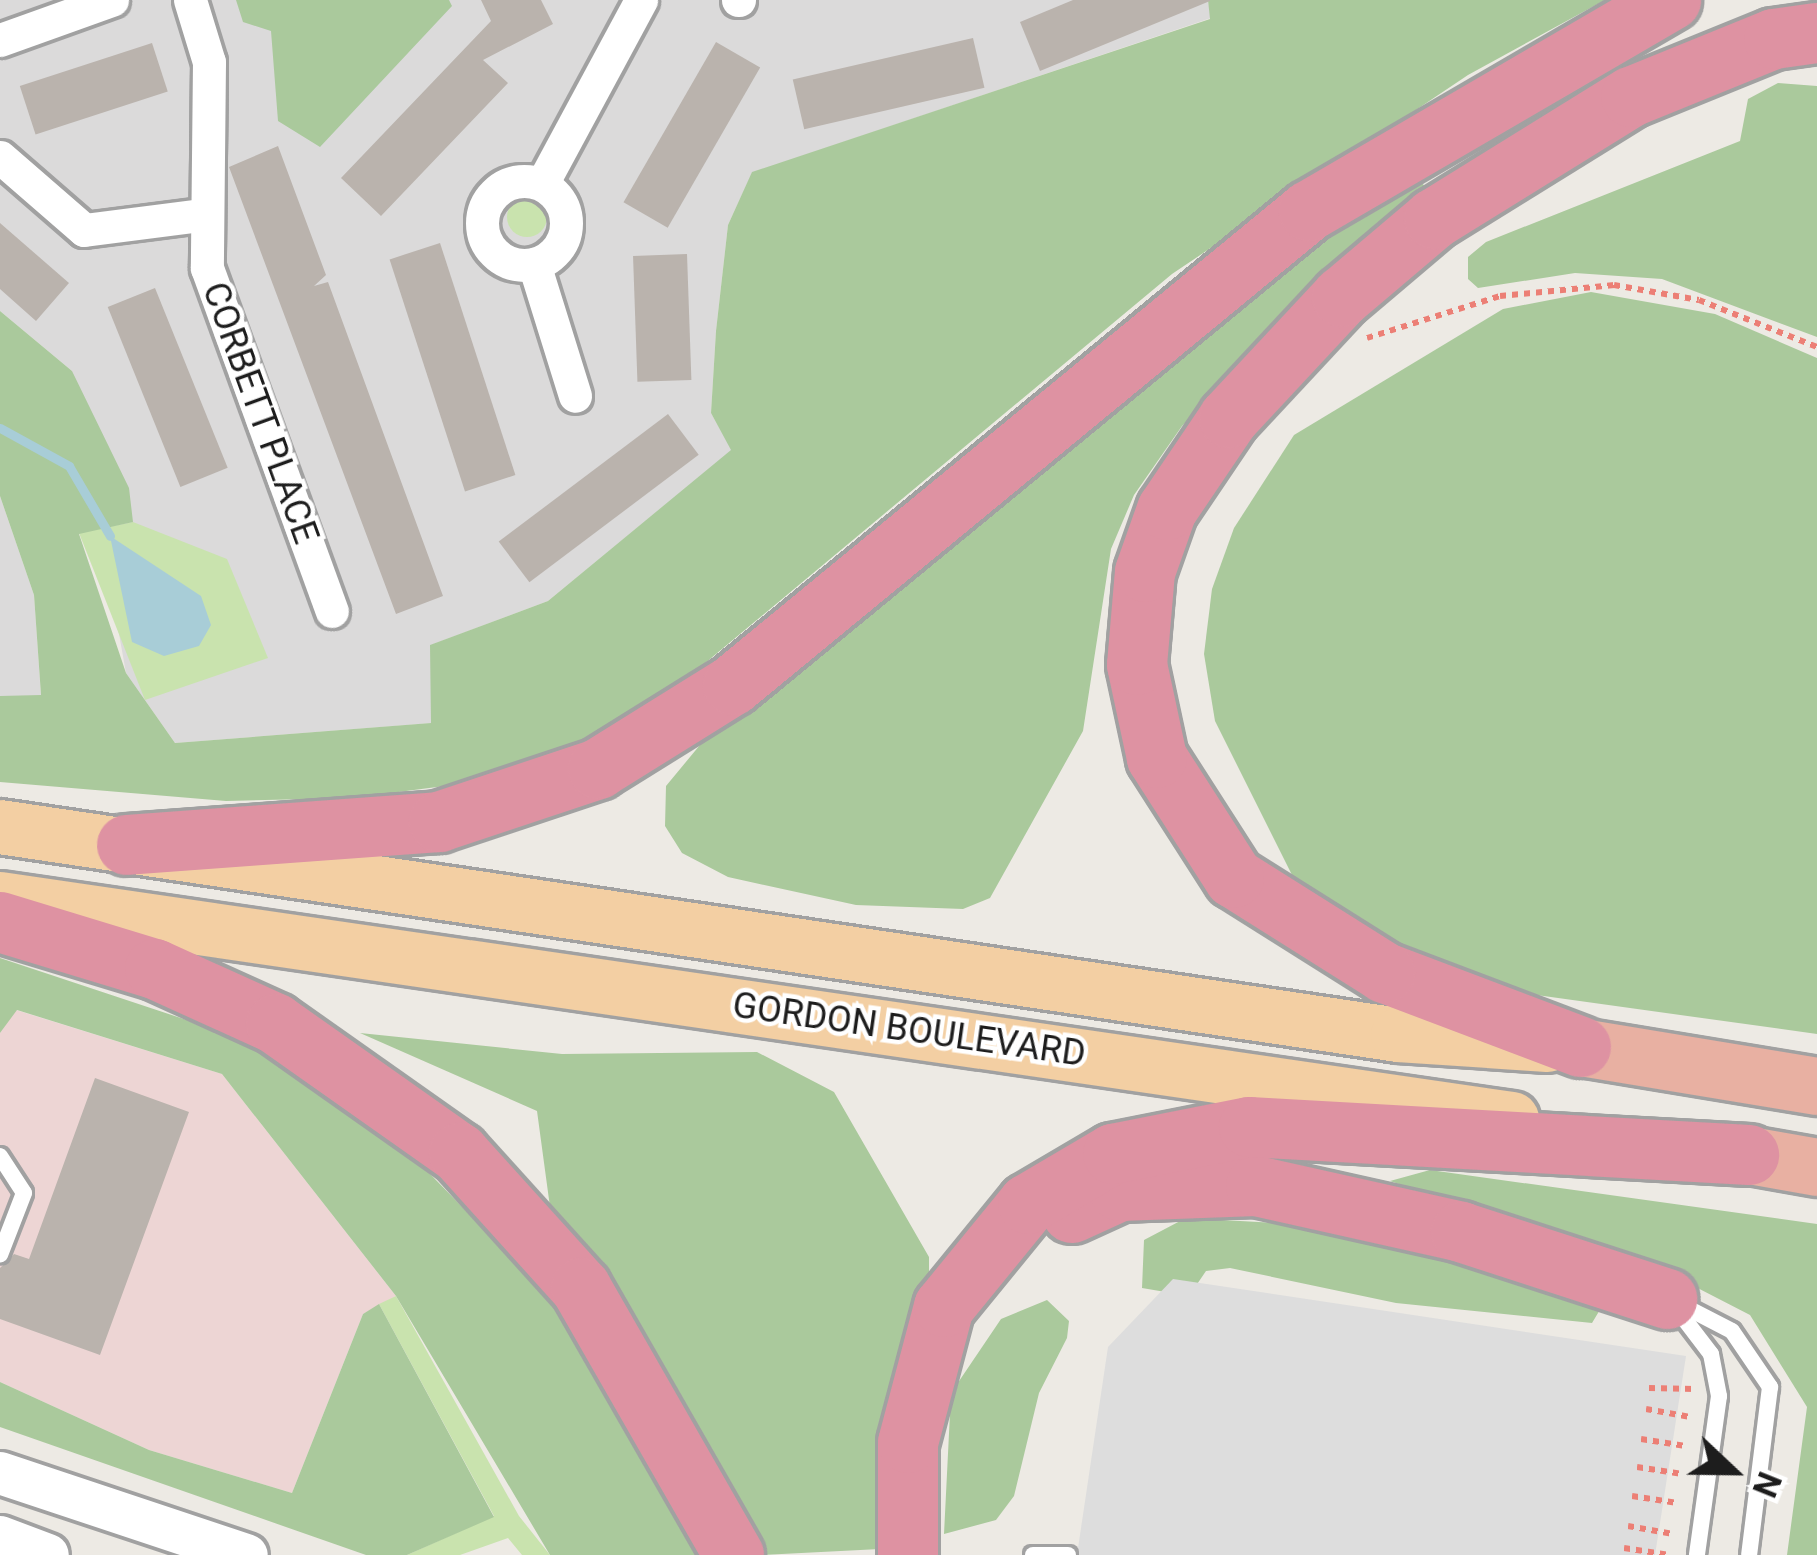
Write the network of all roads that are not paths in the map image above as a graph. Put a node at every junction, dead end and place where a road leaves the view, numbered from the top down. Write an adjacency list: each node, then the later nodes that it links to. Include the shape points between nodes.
1 (112, 0): 6 (street)
2 (190, 0): 9 (street, CORBETT PLACE, via 209,62)
3 (641, 0): 8 (street)
4 (1671, 0): 14 (highway, via 1309,211 733,685 617,758 439,822)
5 (1817, 33): 17 (highway, via 1697,68 1568,130 1435,219 1297,340 1229,418 1156,536 1137,665 1157,758 1203,842 1263,903 1384,973)
6 (0, 40)
7 (0, 157): 9 (street, via 84,230)
8 (542, 184): 10 (street, via 567,221 559,248); 10 (street, via 498,189 482,216 490,249)
9 (201, 215): 12 (street, CORBETT PLACE, via 221,323)
10 (534, 264): 11 (street)
11 (575, 396)
12 (332, 611)
13 (0, 827): 14 (main road, GORDON BOULEVARD)
14 (127, 845): 17 (main road, GORDON BOULEVARD, via 1398,1035)
15 (0, 899): 19 (main road, GORDON BOULEVARD)
16 (0, 922): 30 (highway, via 155,969 276,1024 443,1140 581,1288)
17 (1581, 1047): 18 (highway, GORDON BOULEVARD)
18 (1817, 1086)
19 (1749, 1155): 21 (highway, GORDON BOULEVARD); 24 (highway, via 1249,1127 1151,1141 1069,1176 992,1239 944,1307)
20 (0, 1156): 22 (lane, via 23,1192)
21 (1817, 1167)
22 (0, 1255)
23 (1667, 1299): 24 (highway, via 1461,1232 1256,1186 1120,1191 1031,1242); 33 (lane, via 1711,1354 1720,1396); 34 (lane, via 1732,1331 1770,1387)
24 (915, 1406): 31 (highway, via 904,1486)
25 (0, 1473): 29 (street)
26 (0, 1537): 28 (street)
27 (1044, 1554): 32 (lane)
28 (48, 1555)
29 (247, 1555)
30 (734, 1555)
31 (908, 1555)
32 (1068, 1555)
33 (1697, 1555)
34 (1749, 1555)

